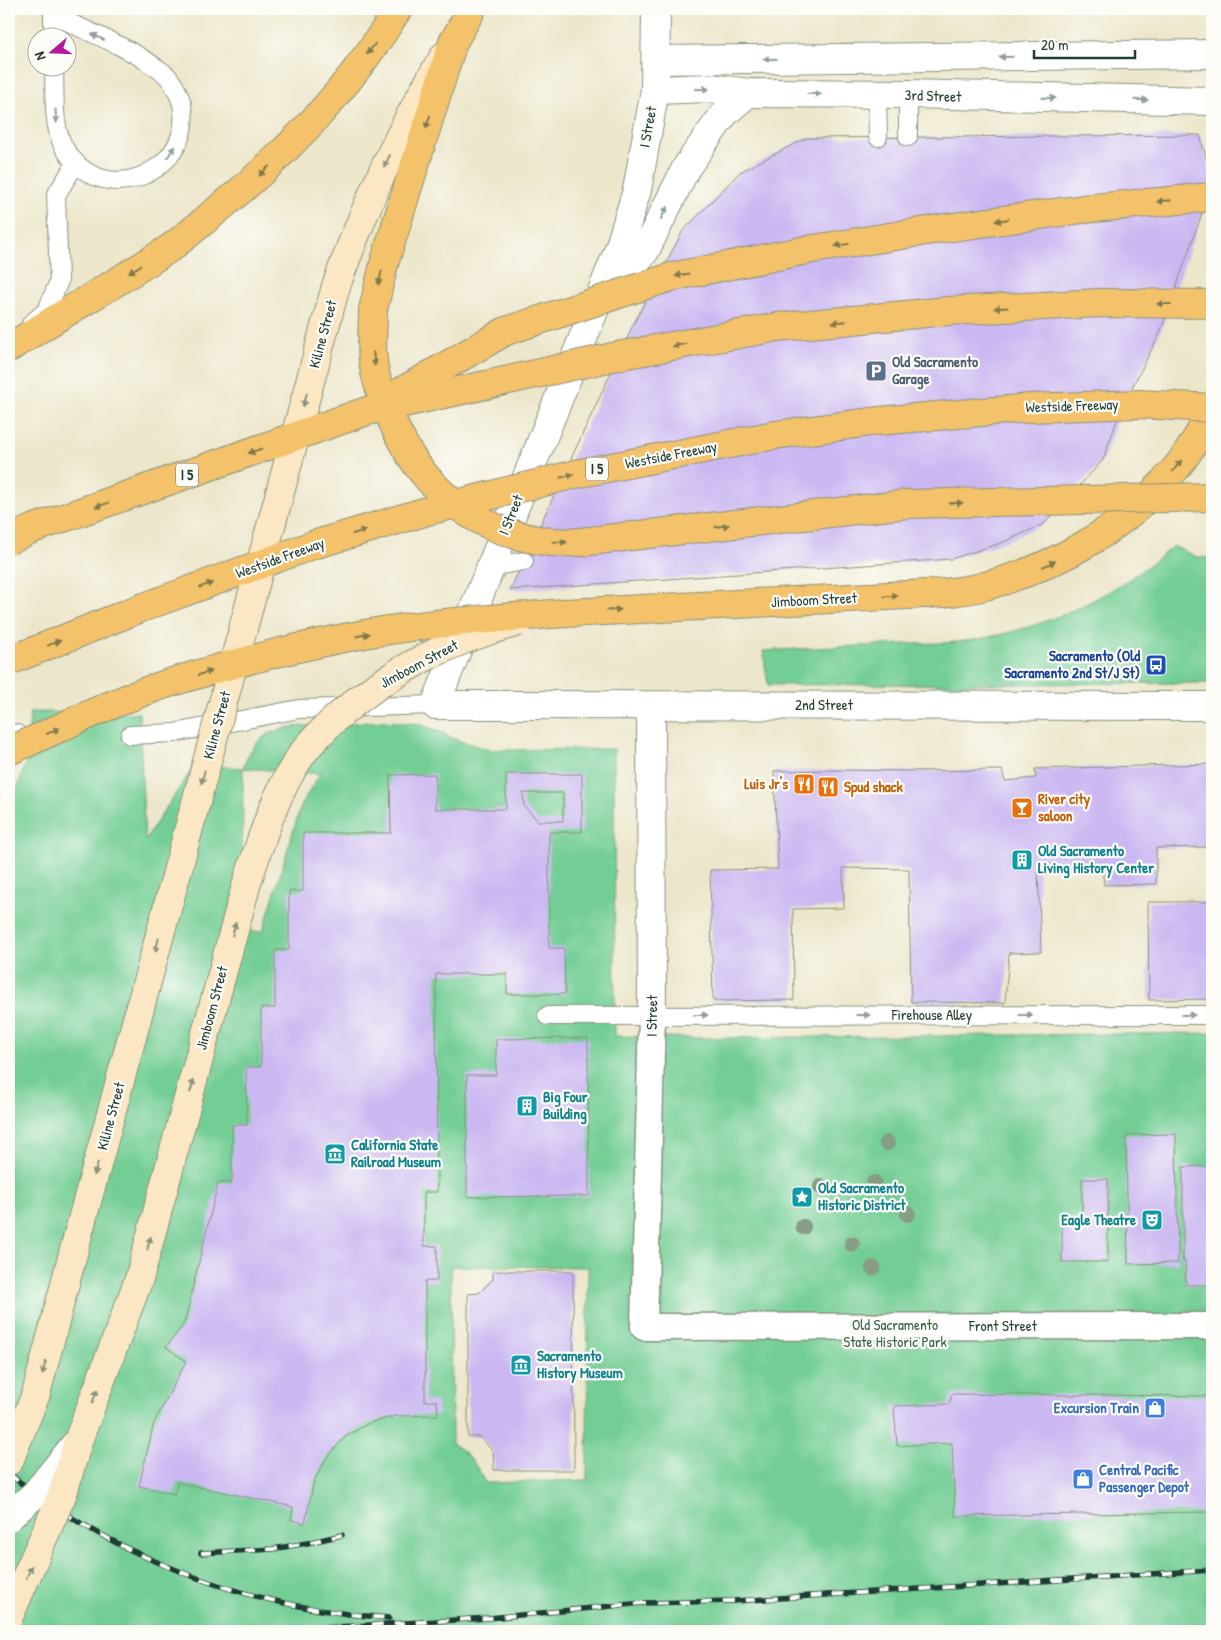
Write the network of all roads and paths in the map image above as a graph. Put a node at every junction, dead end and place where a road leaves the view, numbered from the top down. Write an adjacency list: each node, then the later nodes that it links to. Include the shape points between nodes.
1 (398, 9): 22 (main road, one-way to 22, via 340,90 246,188 171,247)
2 (472, 9): 6 (main road, Kiline Street)
3 (656, 9): 8 (street, I Street)
4 (53, 12): 5 (lane); 17 (lane, one-way to 4, via 99,178 110,180 133,180 153,172 172,155 181,136 183,115 179,94 168,76 143,58)
5 (53, 28)
6 (452, 42): 25 (main road, one-way to 25, bridge, via 384,264 373,310 372,360 384,401 414,463 438,491 463,512 494,528 521,536 551,542 581,542 907,504); 43 (main road, Kiline Street, one-way to 43, bridge, via 416,103 380,176 336,286 36,1394)
7 (1212, 54): 8 (street, one-way to 8)
8 (657, 60): 10 (street, I Street)
9 (54, 78): 17 (lane, one-way to 17, via 57,128 64,149)
10 (655, 90): 11 (street, 3rd Street, one-way to 11, via 710,88); 20 (street, I Street, via 637,190 619,249)
11 (748, 93): 13 (street, 3rd Street, one-way to 13); 20 (street, I Street, one-way to 11, via 644,251 686,168 725,113)
12 (908, 94): 13 (street, 3rd Street); 14 (street, 3rd Street, one-way to 14); 16 (lane)
13 (877, 95): 15 (lane)
14 (1212, 101)
15 (878, 137)
16 (908, 137)
17 (76, 163): 21 (lane, via 56,194 59,281 48,310)
18 (1212, 197): 24 (main road, one-way to 24, bridge, via 1083,209 945,228 807,250 671,278 506,332)
19 (1212, 304): 24 (main road, I 5, one-way to 24, bridge, via 1100,303 948,311 778,327 622,355)
20 (588, 326): 28 (street, I Street)
21 (9, 340)
22 (9, 348)
23 (1212, 409): 30 (main road, Jimboom Street, one-way to 23, via 944,593 984,587 1020,576 1088,543 1131,513 1177,467); 31 (main road, Westside Freeway / I 5, one-way to 23, bridge, via 313,545 424,512 576,474 775,434 878,421 1030,408 1139,404)
24 (367, 412): 26 (main road, I 5, one-way to 26, bridge, via 32,529)
25 (1212, 497)
26 (9, 540)
27 (532, 544): 28 (lane)
28 (494, 559): 29 (lane); 32 (street, I Street)
29 (524, 561)
30 (566, 613): 36 (main road, one-way to 30, bridge, via 102,710 171,683 251,659 371,633 448,622); 42 (main road, Jimboom Street, one-way to 30, bridge, via 139,1279 246,886 282,787 303,753 324,730 355,701 386,680 432,654 483,633 534,618)
31 (9, 661)
32 (435, 705): 33 (street, 2nd Street); 35 (lane, via 299,709 174,732)
33 (651, 706): 34 (street, 2nd Street); 37 (street, I Street)
34 (1212, 706)
35 (130, 735)
36 (12, 739)
37 (652, 1015): 38 (lane, Firehouse Alley, one-way to 38); 39 (lane, Firehouse Alley); 41 (street, I Street)
38 (1212, 1015)
39 (547, 1016)
40 (1212, 1326): 41 (street, Front Street)
41 (644, 1327)
42 (78, 1441): 44 (street, bridge, via 35,1494); 45 (main road, Jimboom Street, one-way to 42, bridge, via 63,1493)
43 (12, 1450)
44 (9, 1517)
45 (9, 1616)

